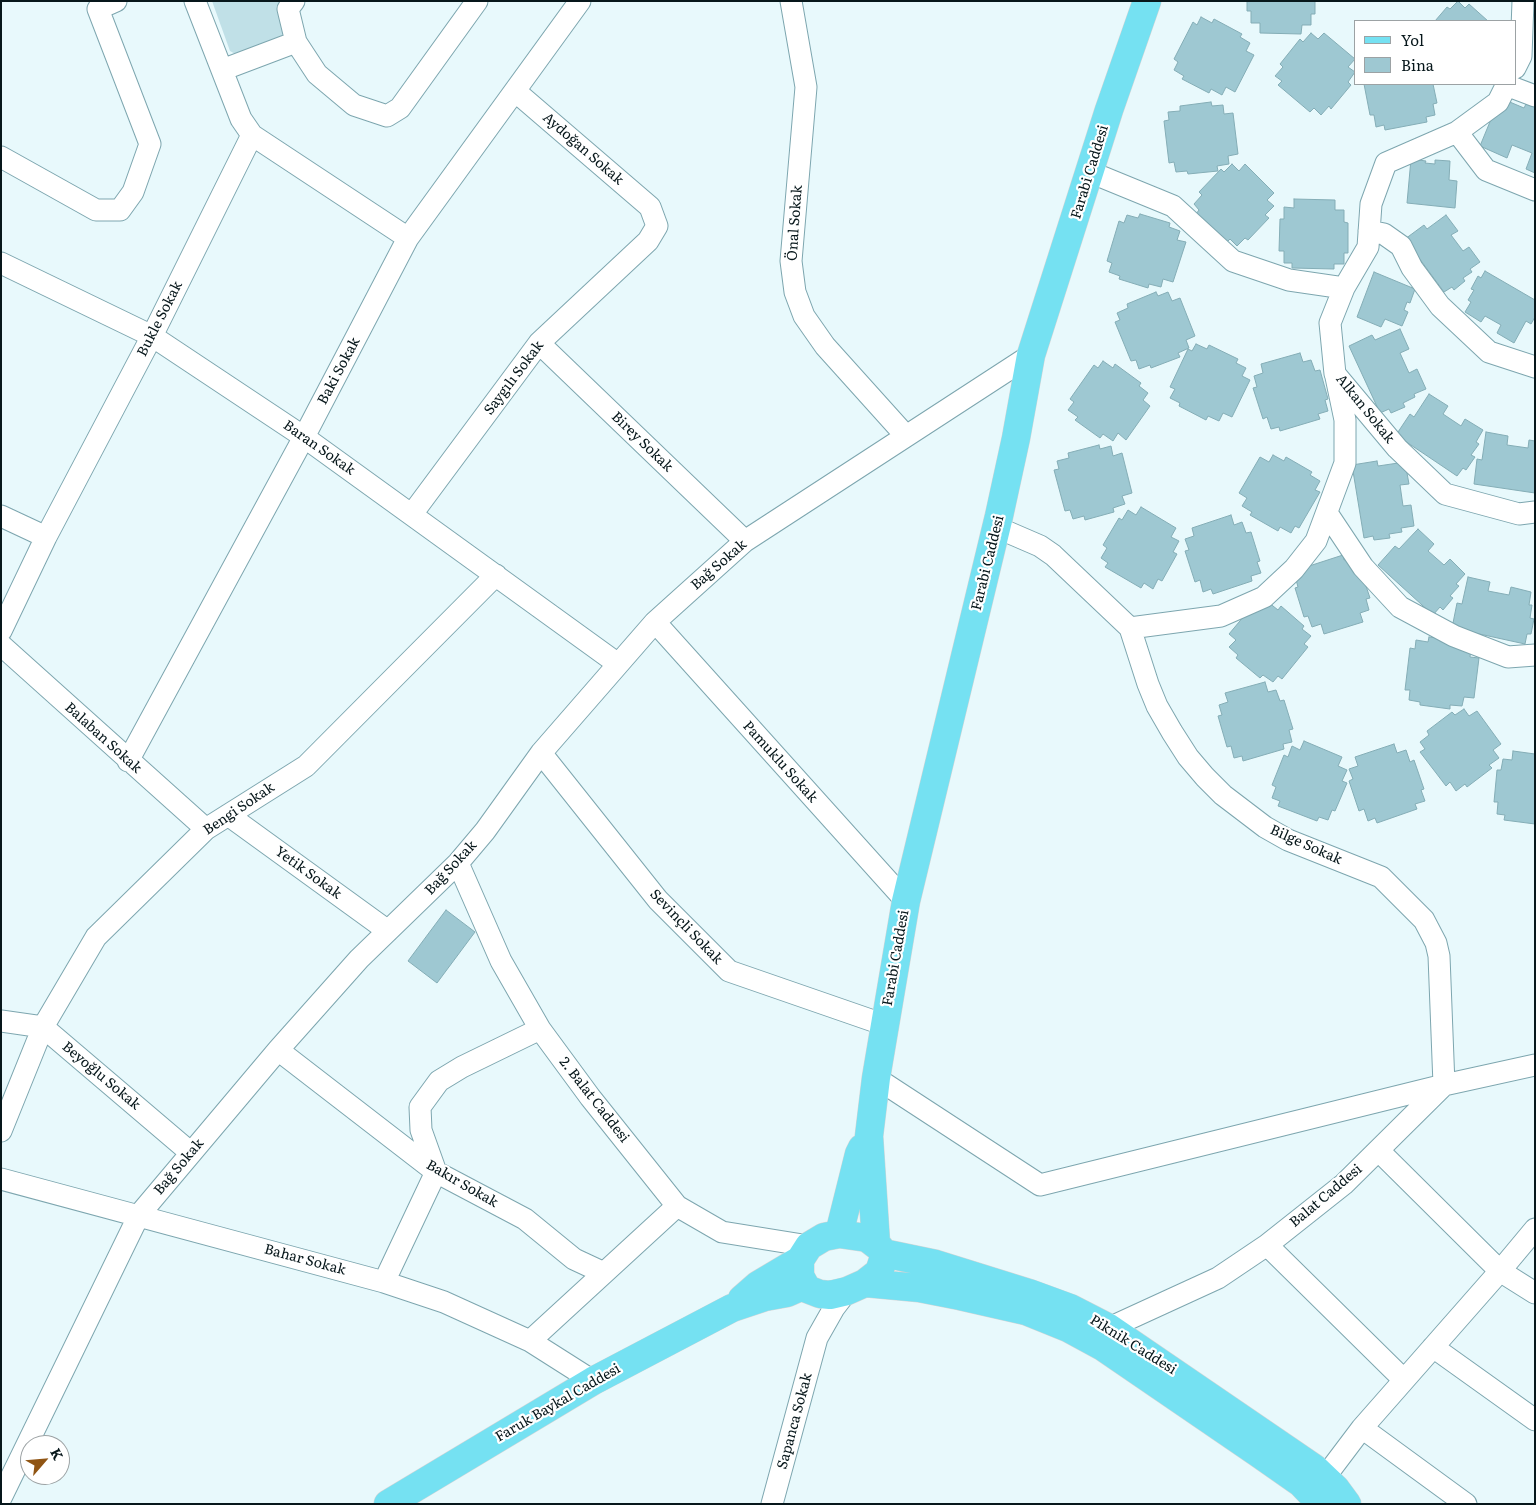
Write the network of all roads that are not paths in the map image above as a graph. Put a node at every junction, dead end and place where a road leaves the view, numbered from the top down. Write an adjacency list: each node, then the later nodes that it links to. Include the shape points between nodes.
1 (116, 1): 18 (street, via 98,9 150,144 133,192 120,210 96,210)
2 (195, 1): 11 (street)
3 (294, 1): 9 (street, via 288,9)
4 (477, 1): 9 (street, via 400,108 387,116 354,105 317,74)
5 (580, 1): 14 (street, Baki Sokak)
6 (791, 1): 31 (street, Önal Sokak, via 806,87 791,261 795,292 804,316 825,346)
7 (1147, 1): 19 (main road, Farabi Caddesi)
8 (1523, 1): 10 (street, Alkan Sokak, via 1521,56)
9 (296, 42): 11 (street)
10 (1516, 66)
11 (222, 70): 17 (street, via 241,119)
12 (1516, 84): 15 (street)
13 (1506, 85): 16 (street, Alkan Sokak, via 1498,102)
14 (515, 91): 21 (street, Aydoğan Sokak); 23 (street, Baki Sokak)
15 (1535, 96)
16 (1457, 132): 20 (street, via 1486,170); 22 (street, Alkan Sokak, via 1386,162 1371,204)
17 (252, 135): 23 (street); 26 (street, Bukle Sokak)
18 (1, 157)
19 (1090, 172): 25 (street, via 1173,206 1233,261 1289,280); 28 (main road, Farabi Caddesi)
20 (1535, 190)
21 (650, 207): 27 (street, Saygılı Sokak, via 657,226 648,241)
22 (1369, 232): 25 (street, Alkan Sokak, via 1368,247); 29 (street, via 1384,234 1401,246 1412,268 1440,306 1489,352)
23 (408, 238): 32 (street, Baki Sokak)
24 (1, 264): 26 (street, Baran Sokak)
25 (1344, 288): 30 (street, Alkan Sokak, via 1330,323)
26 (152, 336): 32 (street, Baran Sokak); 38 (street, Bukle Sokak)
27 (539, 343): 35 (street, Saygılı Sokak); 39 (street, Birey Sokak)
28 (1031, 355): 31 (street, Bağ Sokak); 37 (main road, Farabi Caddesi)
29 (1535, 367)
30 (1335, 374): 33 (street, Alkan Sokak, via 1397,448 1445,494 1519,514); 34 (street, via 1345,420 1345,462)
31 (906, 436): 39 (street, Bağ Sokak)
32 (304, 437): 35 (street, Baran Sokak); 48 (street, Baki Sokak)
33 (1535, 512)
34 (1327, 513): 42 (street, via 1316,541 1294,569 1264,597 1221,616); 45 (street, via 1363,567 1400,607 1454,636 1508,657)
35 (412, 514): 40 (street, Baran Sokak)
36 (1, 516): 38 (street)
37 (996, 526): 42 (street, Bilge Sokak, via 1053,555); 52 (main road, Farabi Caddesi)
38 (46, 537): 43 (street, Bukle Sokak)
39 (745, 541): 41 (street, Bağ Sokak)
40 (496, 575): 46 (street, Baran Sokak); 49 (street, Bengi Sokak, via 306,766)
41 (655, 622): 46 (street, Bağ Sokak); 52 (street, Pamuklu Sokak)
42 (1130, 628): 61 (street, Bilge Sokak, via 1148,684 1168,726 1188,757 1217,789 1242,811 1288,840 1380,877 1424,920 1439,956)
43 (1, 631)
44 (1, 645): 48 (street, Balaban Sokak)
45 (1535, 655)
46 (618, 664): 47 (street, Bağ Sokak)
47 (540, 753): 51 (street, Bağ Sokak, via 485,831); 55 (street, Sevinçli Sokak, via 658,900 729,971)
48 (128, 760): 50 (street, Balaban Sokak)
49 (228, 815): 50 (street, Bengi Sokak); 53 (street, Yetik Sokak)
50 (206, 829): 56 (street, Bengi Sokak, via 96,937)
51 (458, 863): 53 (street, Bağ Sokak); 57 (street, 2. Balat Caddesi, via 501,961)
52 (906, 901): 55 (main road, Farabi Caddesi)
53 (388, 931): 58 (street, Bağ Sokak)
54 (1, 1022): 56 (street)
55 (885, 1026): 60 (main road, Farabi Caddesi)
56 (43, 1027): 62 (street, Bengi Sokak); 65 (street, Beyoğlu Sokak)
57 (540, 1029): 66 (street, via 439,1081 420,1107 420,1130); 68 (street, 2. Balat Caddesi)
58 (278, 1050): 65 (street, Bağ Sokak); 66 (street, Bakır Sokak)
59 (1535, 1065): 61 (street)
60 (876, 1078): 61 (street, via 1040,1185); 63 (main road, Farabi Caddesi)
61 (1444, 1085): 64 (street, Balat Caddesi)
62 (1, 1131)
63 (869, 1136): 71 (main road, via 859,1154); 73 (main road, via 871,1193)
64 (1379, 1150): 72 (street, Balat Caddesi, via 1344,1184); 75 (street)
65 (191, 1152): 69 (street, Bağ Sokak)
66 (436, 1172): 76 (street, Bakır Sokak, via 525,1219 574,1259); 77 (street)
67 (1, 1179): 69 (street, Bahar Sokak)
68 (677, 1206): 74 (street, 2. Balat Caddesi, via 722,1232); 76 (street)
69 (139, 1215): 77 (street, Bahar Sokak); 89 (street, Bağ Sokak)
70 (1535, 1229): 75 (street)
71 (839, 1234): 73 (main road, via 867,1238); 74 (main road, via 824,1237)
72 (1267, 1246): 80 (street, Balat Caddesi, via 1218,1278); 85 (street)
73 (880, 1248): 78 (main road, via 883,1260 879,1272); 80 (main road, Piknik Caddesi, via 1039,1296)
74 (806, 1270): 78 (main road, via 820,1294 830,1295); 81 (street, Sapanca Sokak); 84 (main road, Faruk Baykal Caddesi, via 787,1293 732,1308)
75 (1500, 1271): 79 (street); 83 (street)
76 (604, 1273): 82 (street)
77 (384, 1282): 82 (street, Bahar Sokak, via 444,1302)
78 (856, 1287): 81 (street, Sapanca Sokak, via 834,1308); 88 (main road, Piknik Caddesi, via 919,1288 1026,1311 1068,1328 1103,1347)
79 (1535, 1293)
80 (1109, 1328): 88 (main road, Piknik Caddesi, via 1314,1468)
81 (817, 1338): 91 (street, Sapanca Sokak)
82 (530, 1341): 84 (street, Bahar Sokak)
83 (1433, 1347): 85 (street); 86 (street)
84 (593, 1380): 90 (main road, Faruk Baykal Caddesi)
85 (1404, 1380): 87 (street)
86 (1535, 1420)
87 (1362, 1428): 88 (street); 93 (street)
88 (1317, 1495): 92 (main road, Piknik Caddesi)
89 (1, 1498)
90 (388, 1504)
91 (772, 1504)
92 (1347, 1504)
93 (1466, 1504)

